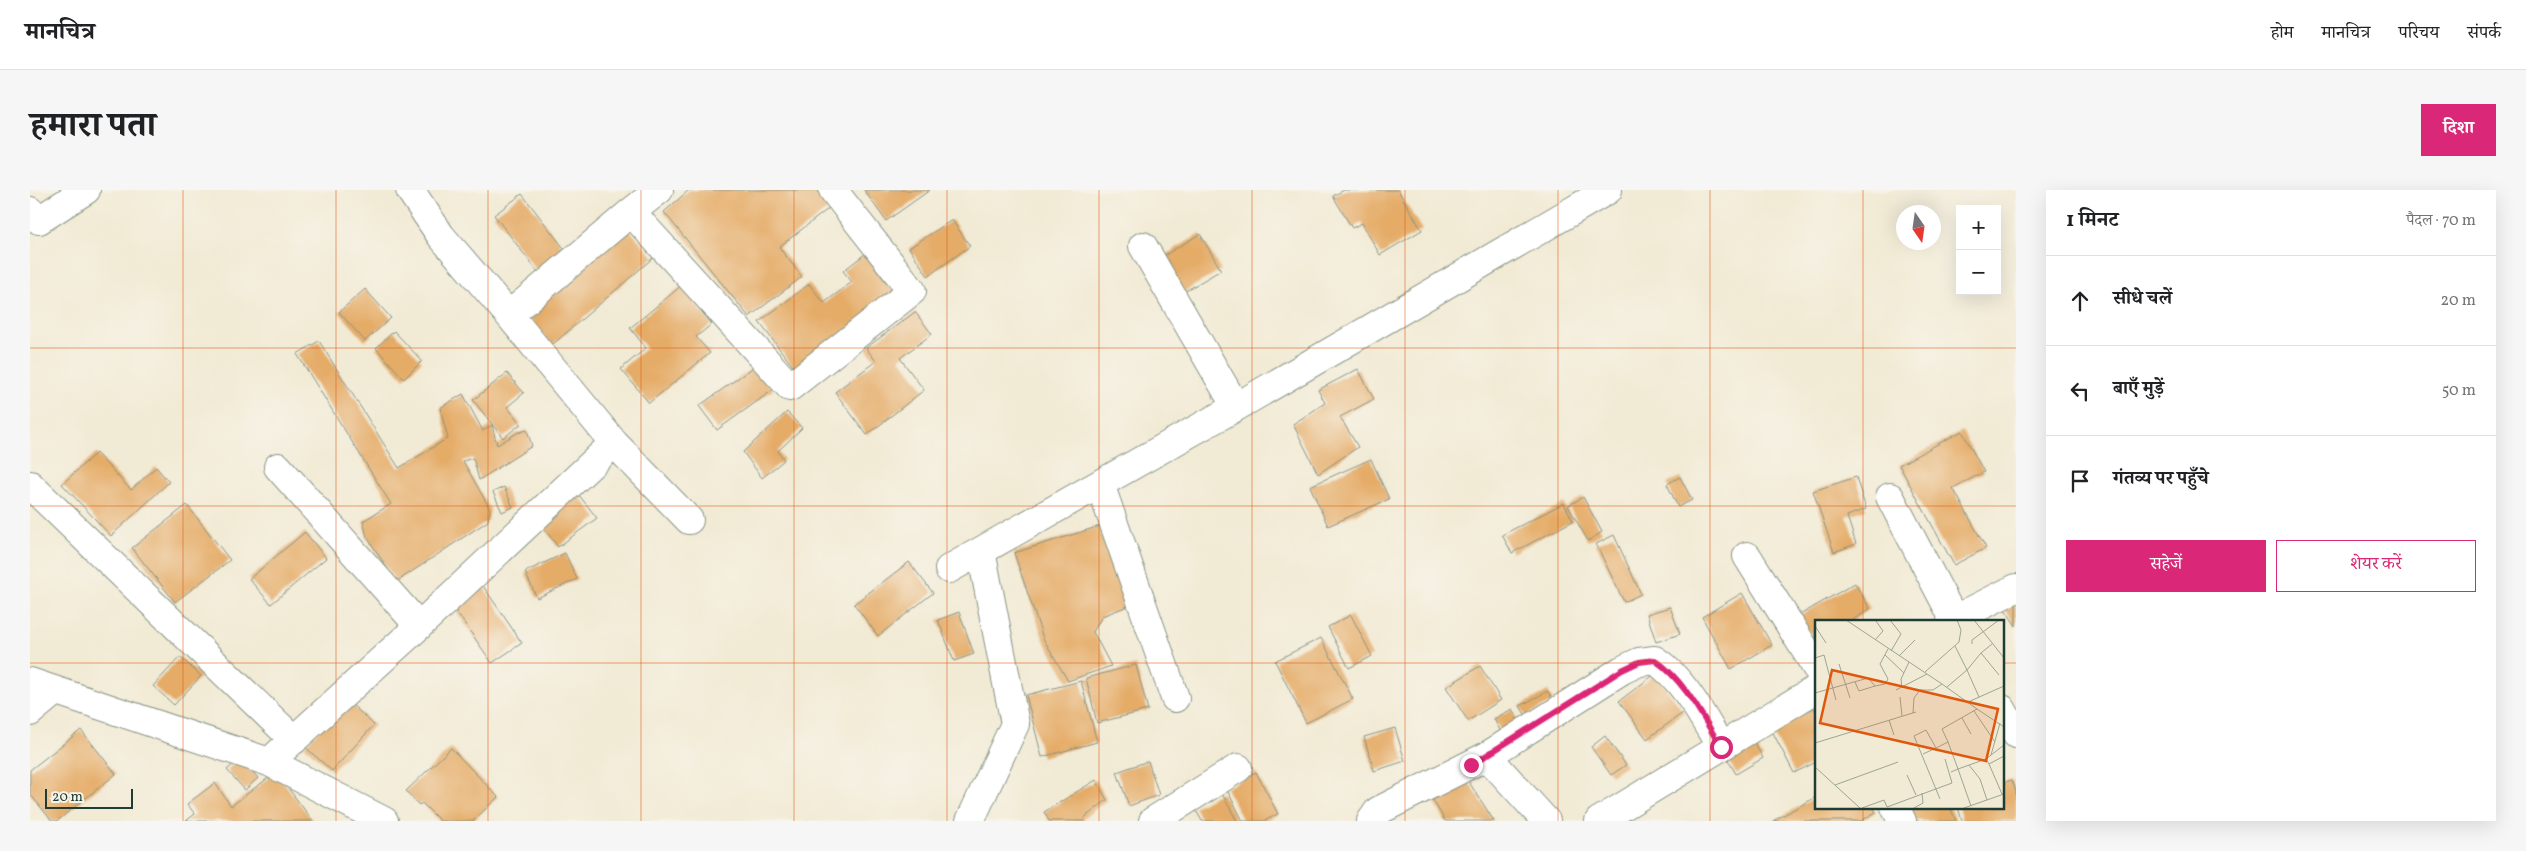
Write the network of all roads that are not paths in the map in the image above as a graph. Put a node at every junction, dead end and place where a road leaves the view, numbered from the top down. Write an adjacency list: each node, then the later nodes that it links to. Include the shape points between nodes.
1 (86, 190): 7 (street)
2 (410, 190): 9 (street, via 441,236)
3 (658, 190): 6 (street)
4 (833, 190): 6 (street, via 912,291 790,387)
5 (1608, 190): 10 (street)
6 (631, 212): 9 (street)
7 (33, 220)
8 (1143, 246): 10 (street)
9 (509, 315): 11 (street)
10 (1236, 407): 13 (street)
11 (614, 443): 16 (street); 23 (street)
12 (278, 467): 23 (street)
13 (1100, 484): 17 (street); 27 (street)
14 (30, 485): 31 (street)
15 (1890, 497): 21 (street)
16 (689, 520)
17 (981, 551): 19 (street); 39 (street, via 1015,724)
18 (1747, 556): 24 (street)
19 (949, 569)
20 (2016, 588): 22 (street)
21 (1952, 620)
22 (1955, 620)
23 (419, 626): 31 (street)
24 (1815, 665)
25 (42, 686): 28 (street); 34 (street)
26 (1815, 690): 32 (street)
27 (1175, 698)
28 (30, 712)
29 (2004, 712): 30 (street)
30 (2016, 734)
31 (294, 740): 34 (street)
32 (1721, 747): 33 (street, via 1682,684 1655,660 1639,662 1622,670); 43 (street)
33 (1487, 756): 41 (street, via 1378,811); 42 (street)
34 (269, 762): 38 (street)
35 (1238, 768): 37 (street)
36 (1896, 808): 44 (street)
37 (1185, 812): 40 (street)
38 (384, 821)
39 (970, 821)
40 (1153, 821)
41 (1371, 821)
42 (1546, 821)
43 (1599, 821)
44 (1902, 821)

